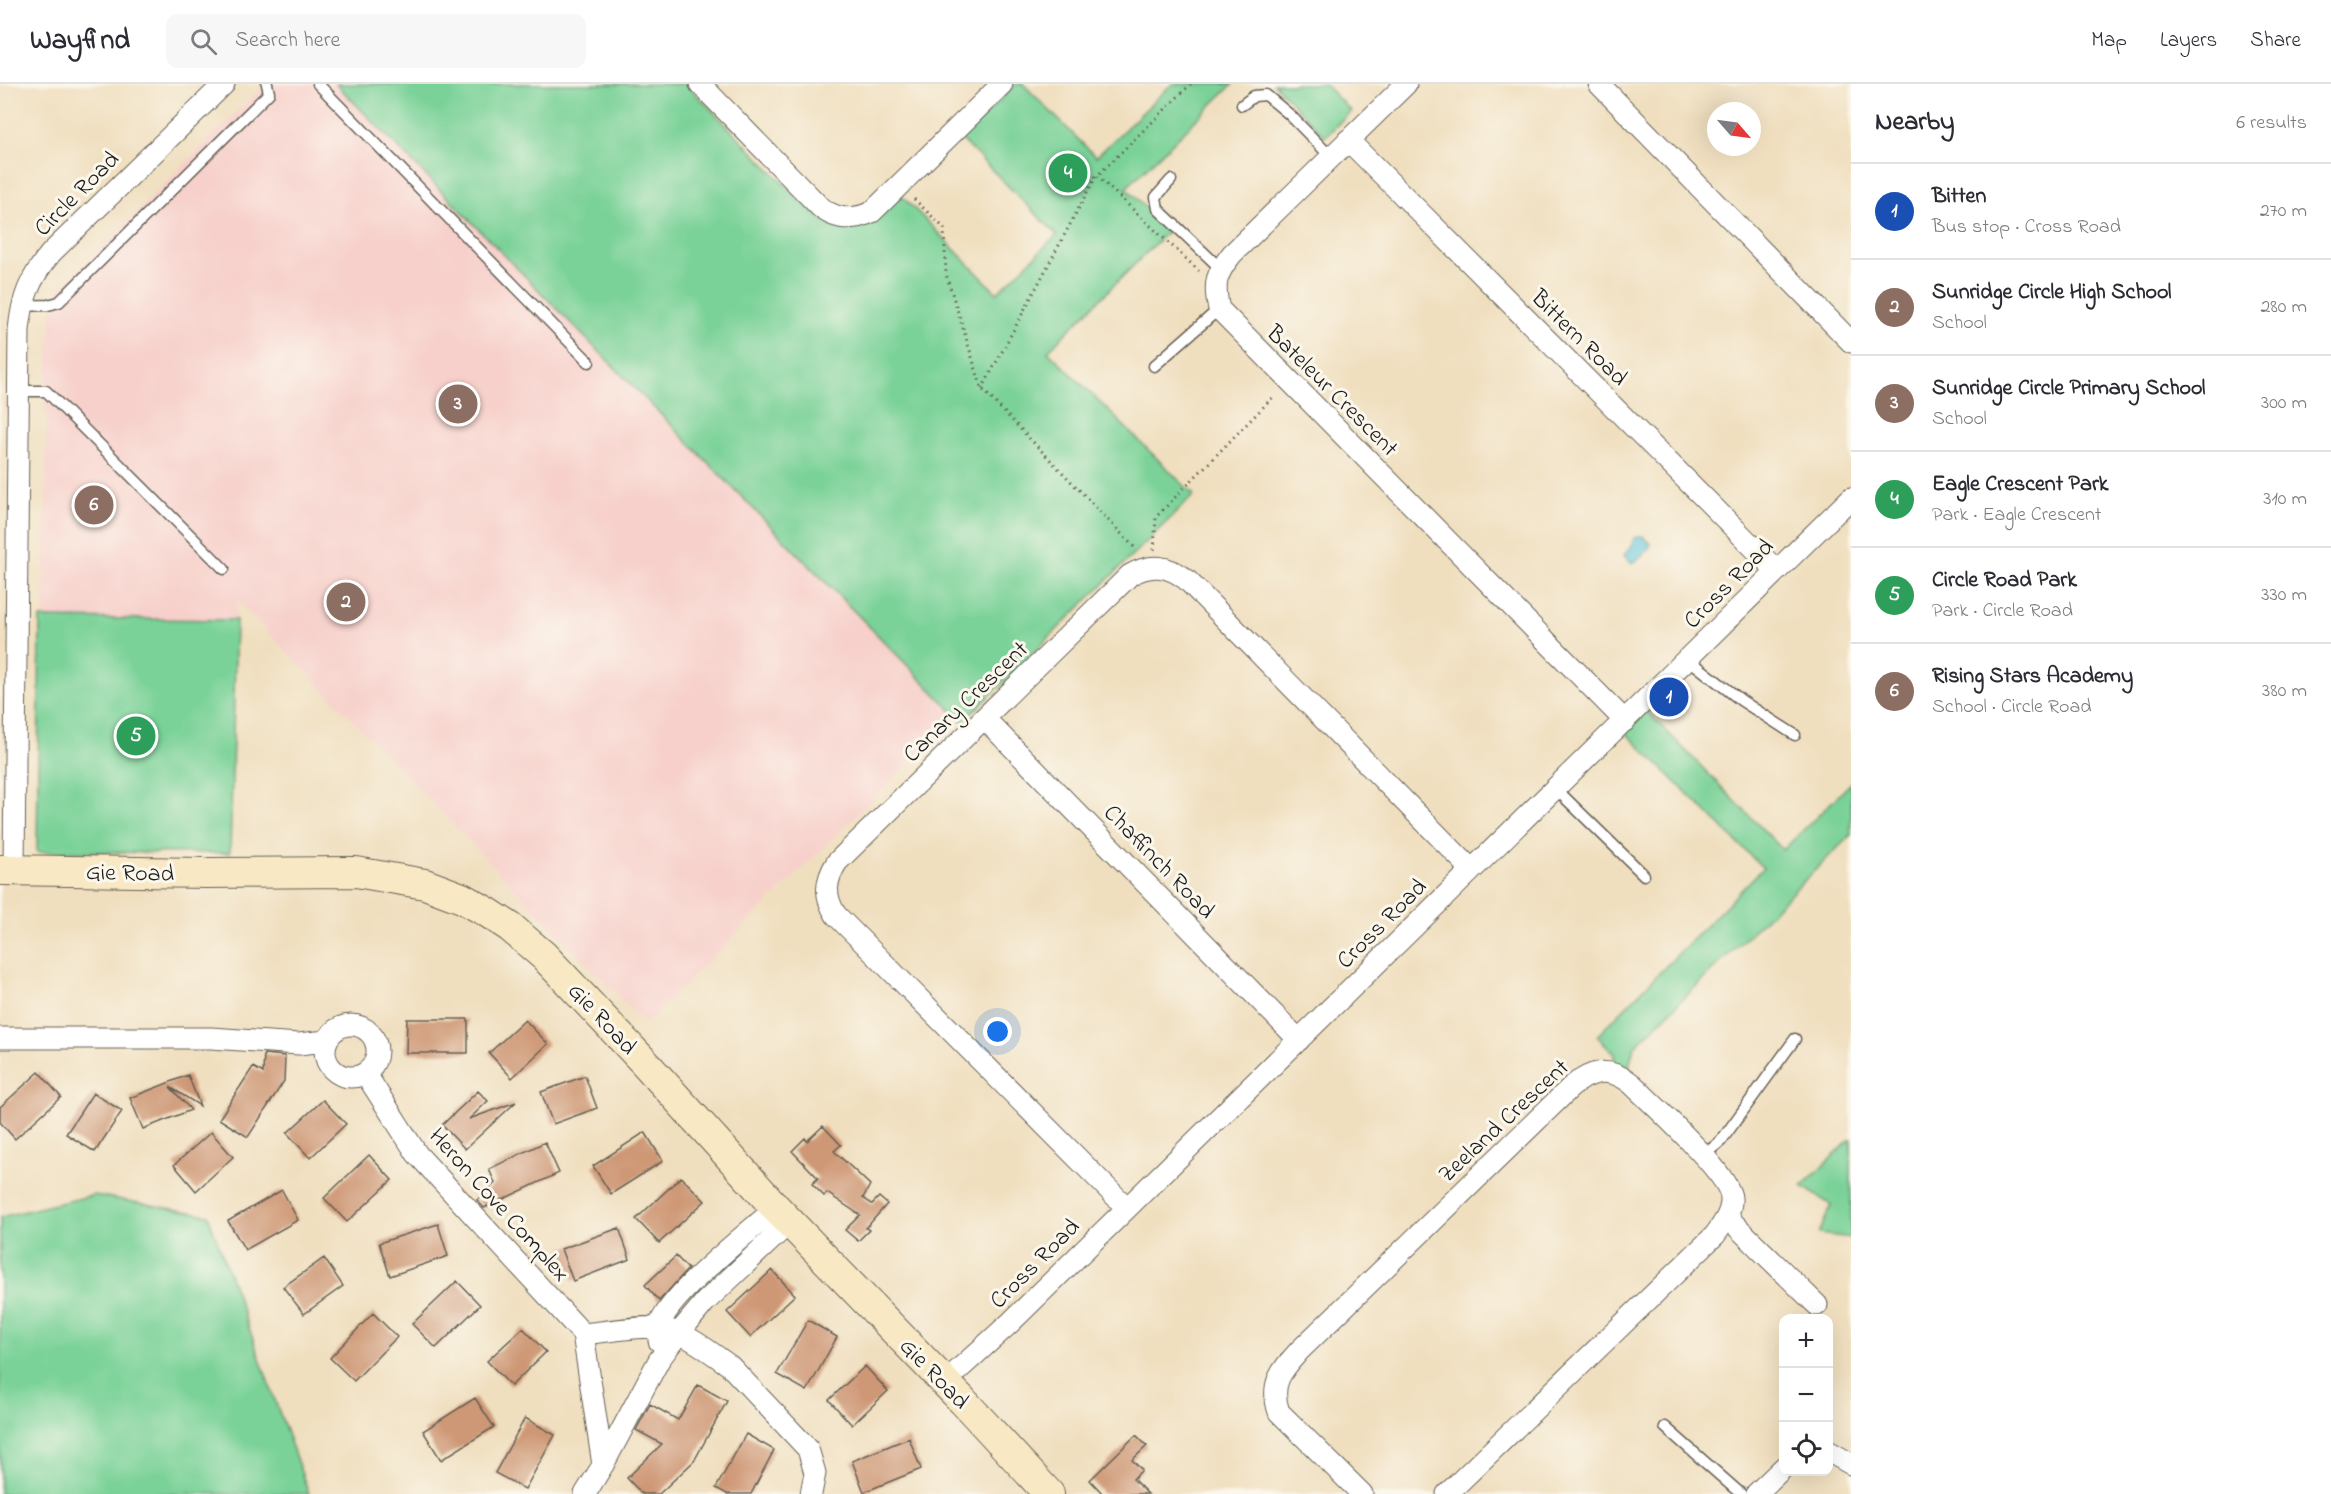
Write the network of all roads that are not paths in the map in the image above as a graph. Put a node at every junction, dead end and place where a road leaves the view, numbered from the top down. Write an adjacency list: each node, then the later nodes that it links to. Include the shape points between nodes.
1 (224, 84): 13 (street, Circle Road, via 51,253 34,275)
2 (267, 84): 13 (lane, via 269,93 59,302)
3 (318, 84): 16 (lane)
4 (699, 84): 5 (street, via 819,206 833,216 852,219 872,212)
5 (1001, 84)
6 (1406, 84): 9 (street)
7 (1599, 84): 15 (street)
8 (1242, 105): 10 (lane, via 1254,96 1266,94)
9 (1348, 140): 10 (street); 21 (street, Bittern Road)
10 (1331, 157): 12 (street)
11 (1171, 180): 12 (lane, via 1156,197 1158,209)
12 (1221, 269): 14 (street, via 1215,283)
13 (21, 306): 18 (street, Circle Road)
14 (1219, 309): 17 (lane); 24 (street, Bateleur Crescent)
15 (1851, 342)
16 (590, 362)
17 (1154, 366)
18 (19, 391): 20 (lane, via 46,392); 28 (street, Circle Road)
19 (1851, 498): 21 (street, Cross Road)
20 (224, 569)
21 (1776, 570): 22 (street, Cross Road)
22 (1688, 659): 24 (street, Cross Road); 25 (lane)
23 (984, 718): 27 (street, Canary Crescent, via 1130,575 1153,566 1171,569 1187,580); 32 (street, Chaffinch Road); 36 (street, Canary Crescent, via 837,862 830,874 827,898 836,915)
24 (1625, 722): 26 (street, Cross Road)
25 (1795, 735)
26 (1556, 789): 27 (street, Cross Road); 29 (lane)
27 (1471, 869): 32 (street, Cross Road)
28 (7, 870): 37 (street, Gie Road, via 356,872 425,884 462,898 504,923 544,956)
29 (1644, 875)
30 (0, 1038): 33 (street, via 212,1038 299,1044)
31 (1795, 1039): 35 (lane, via 1721,1141)
32 (1299, 1040): 36 (street, Cross Road)
33 (326, 1041): 34 (street, via 324,1050 330,1068 347,1077); 34 (street, via 331,1033 347,1025 356,1025 371,1034 377,1050 372,1067)
34 (365, 1073): 41 (street, Heron Cove Complex, via 417,1154)
35 (1703, 1156): 38 (street, Zeeland Crescent, via 1730,1190 1732,1200); 51 (street, Zeeland Crescent, via 1625,1079 1608,1072 1592,1072 1570,1088 1300,1350 1275,1386 1279,1412)
36 (1126, 1207): 42 (street, Cross Road)
37 (783, 1215): 40 (street, via 705,1302); 42 (street, Gie Road)
38 (1727, 1216): 39 (street); 52 (street, via 1715,1235)
39 (1817, 1305)
40 (669, 1330): 41 (street); 46 (street, via 659,1360); 49 (street, via 730,1366 808,1449 815,1473)
41 (583, 1334): 46 (street)
42 (945, 1382): 50 (street, Gie Road)
43 (1665, 1427): 53 (lane)
44 (1833, 1454): 45 (street)
45 (1851, 1464)
46 (603, 1466): 48 (street)
47 (1779, 1472): 54 (street)
48 (585, 1494)
49 (811, 1494)
50 (1049, 1494)
51 (1362, 1494)
52 (1447, 1494)
53 (1741, 1494)
54 (1756, 1494)

